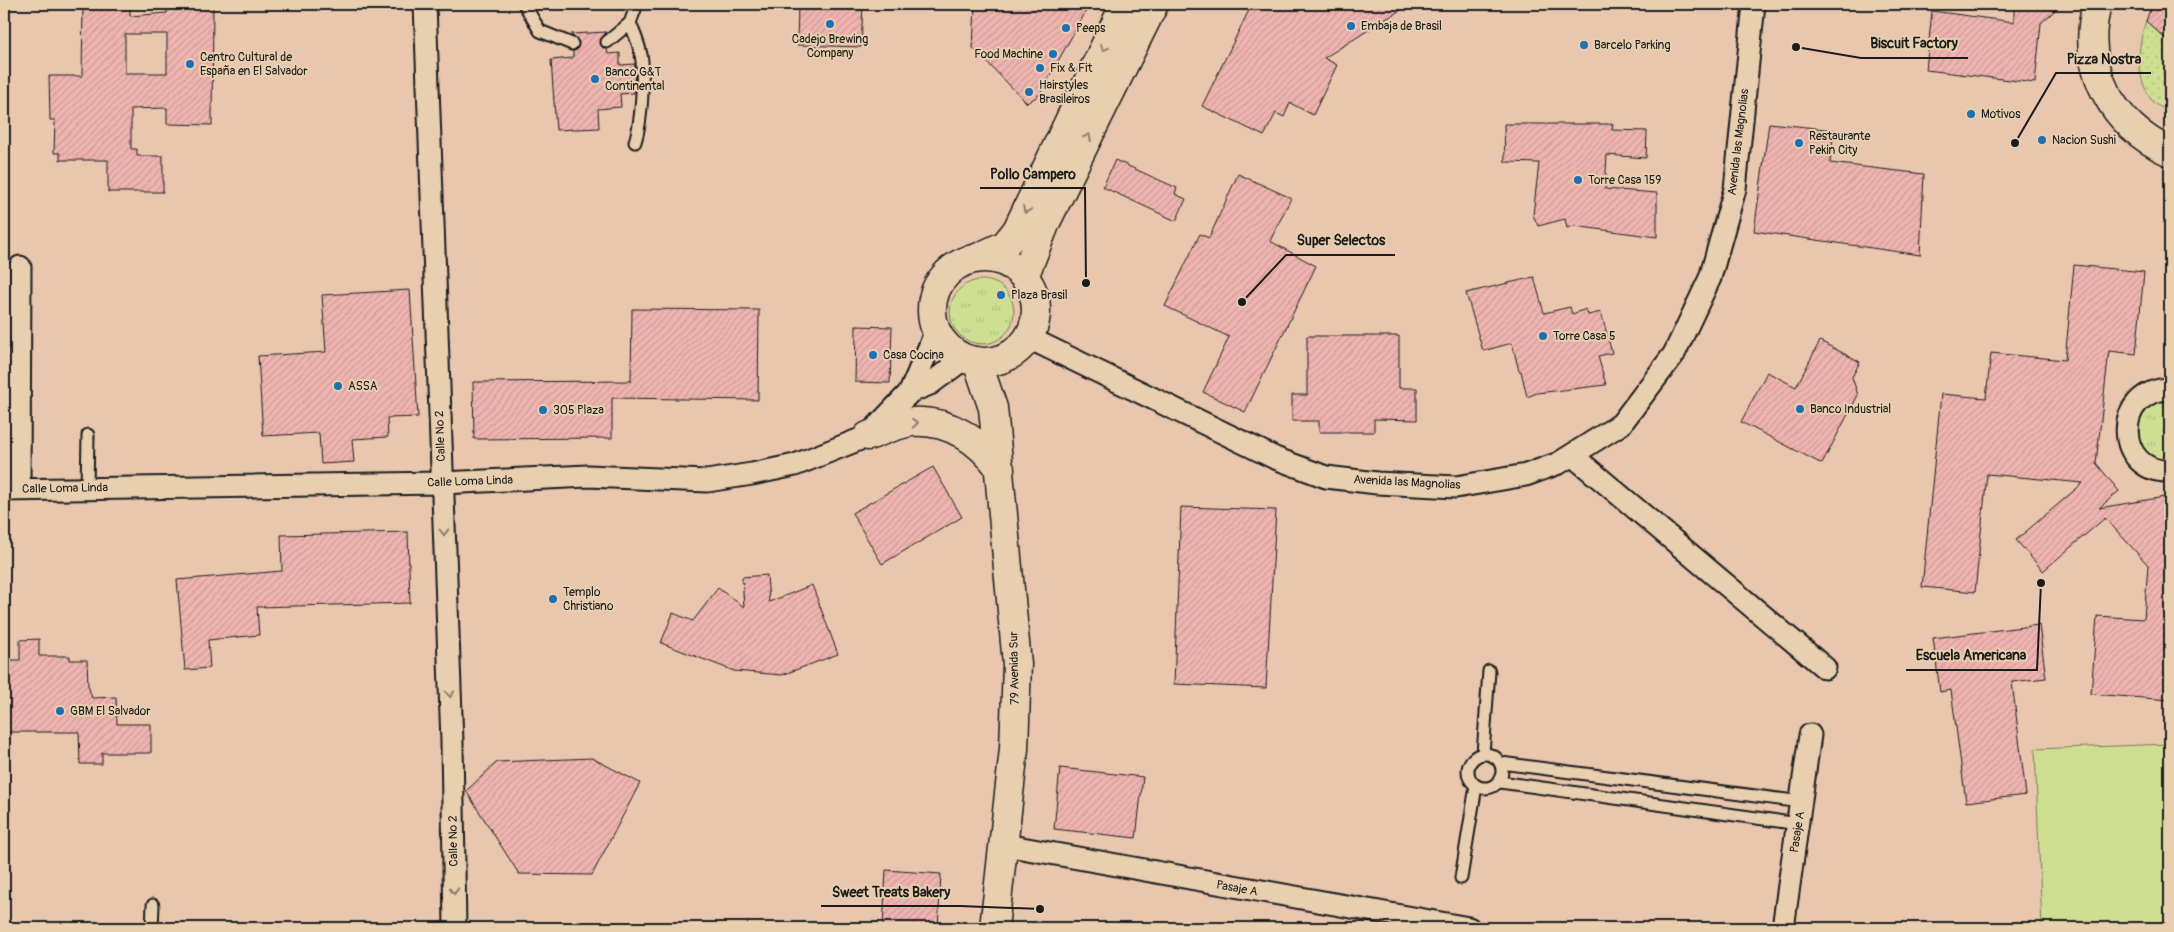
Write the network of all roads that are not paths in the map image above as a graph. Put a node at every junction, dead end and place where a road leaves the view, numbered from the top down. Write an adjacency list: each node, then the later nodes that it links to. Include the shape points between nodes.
1 (425, 4): 27 (street, Calle No 2)
2 (524, 4): 10 (lane, via 540,32)
3 (637, 4): 8 (lane)
4 (1125, 4): 13 (main road, one-way to 13, via 1017,230 1005,245)
5 (1154, 4): 15 (main road, one-way to 5, via 1046,222)
6 (1754, 4): 24 (street, Avenida las Magnolias, via 1735,189 1710,278 1674,354 1621,424)
7 (2097, 4): 12 (main road, via 2092,41 2104,89 2116,110 2133,129)
8 (630, 23): 9 (lane); 11 (lane, via 642,59 640,113)
9 (607, 42)
10 (572, 44)
11 (635, 142)
12 (2170, 152)
13 (973, 259): 15 (main road, via 1001,261); 16 (main road, via 946,274 938,286 932,308)
14 (20, 266): 29 (street)
15 (1024, 277): 17 (main road, via 1033,290 1036,320)
16 (936, 331): 18 (main road, via 954,352); 20 (street, Calle Loma Linda)
17 (1022, 345): 18 (main road, via 999,360); 21 (main road, 79 Avenida Sur); 24 (street, Avenida las Magnolias, via 1275,458 1326,476 1377,483 1456,487 1526,475 1559,464)
18 (971, 360): 20 (street, Calle Loma Linda); 21 (main road, 79 Avenida Sur)
19 (2170, 389): 26 (street, via 2153,391 2143,397 2135,405 2127,426 2129,444 2139,458 2158,470)
20 (910, 392): 23 (street, Calle Loma Linda)
21 (993, 408): 25 (main road, 79 Avenida Sur)
22 (88, 435): 28 (lane)
23 (868, 436): 25 (main road, one-way to 25, via 911,422 949,427 974,441); 27 (street, Calle Loma Linda, via 795,465 706,481 588,476)
24 (1572, 455): 30 (street)
25 (1000, 469): 39 (main road, 79 Avenida Sur, via 1016,664 1014,748)
26 (2170, 471)
27 (442, 483): 28 (street, Calle Loma Linda); 44 (street, Calle No 2, one-way to 44)
28 (87, 488): 29 (street, Calle Loma Linda)
29 (11, 490)
30 (1825, 668)
31 (1489, 671): 33 (lane)
32 (1810, 735): 37 (street, Pasaje A)
33 (1484, 754): 34 (lane); 36 (lane, via 1471,761 1468,767 1468,774)
34 (1501, 764): 35 (lane); 37 (lane)
35 (1500, 782): 36 (lane, via 1489,788); 38 (lane)
36 (1476, 786): 40 (lane)
37 (1802, 802): 38 (street, Pasaje A)
38 (1799, 824): 47 (street, Pasaje A)
39 (1005, 845): 42 (street, Pasaje A); 45 (main road, 79 Avenida Sur)
40 (1461, 878)
41 (153, 905): 43 (lane)
42 (1369, 920): 46 (street, Pasaje A)
43 (152, 928)
44 (455, 928)
45 (994, 928)
46 (1469, 928)
47 (1782, 928)

